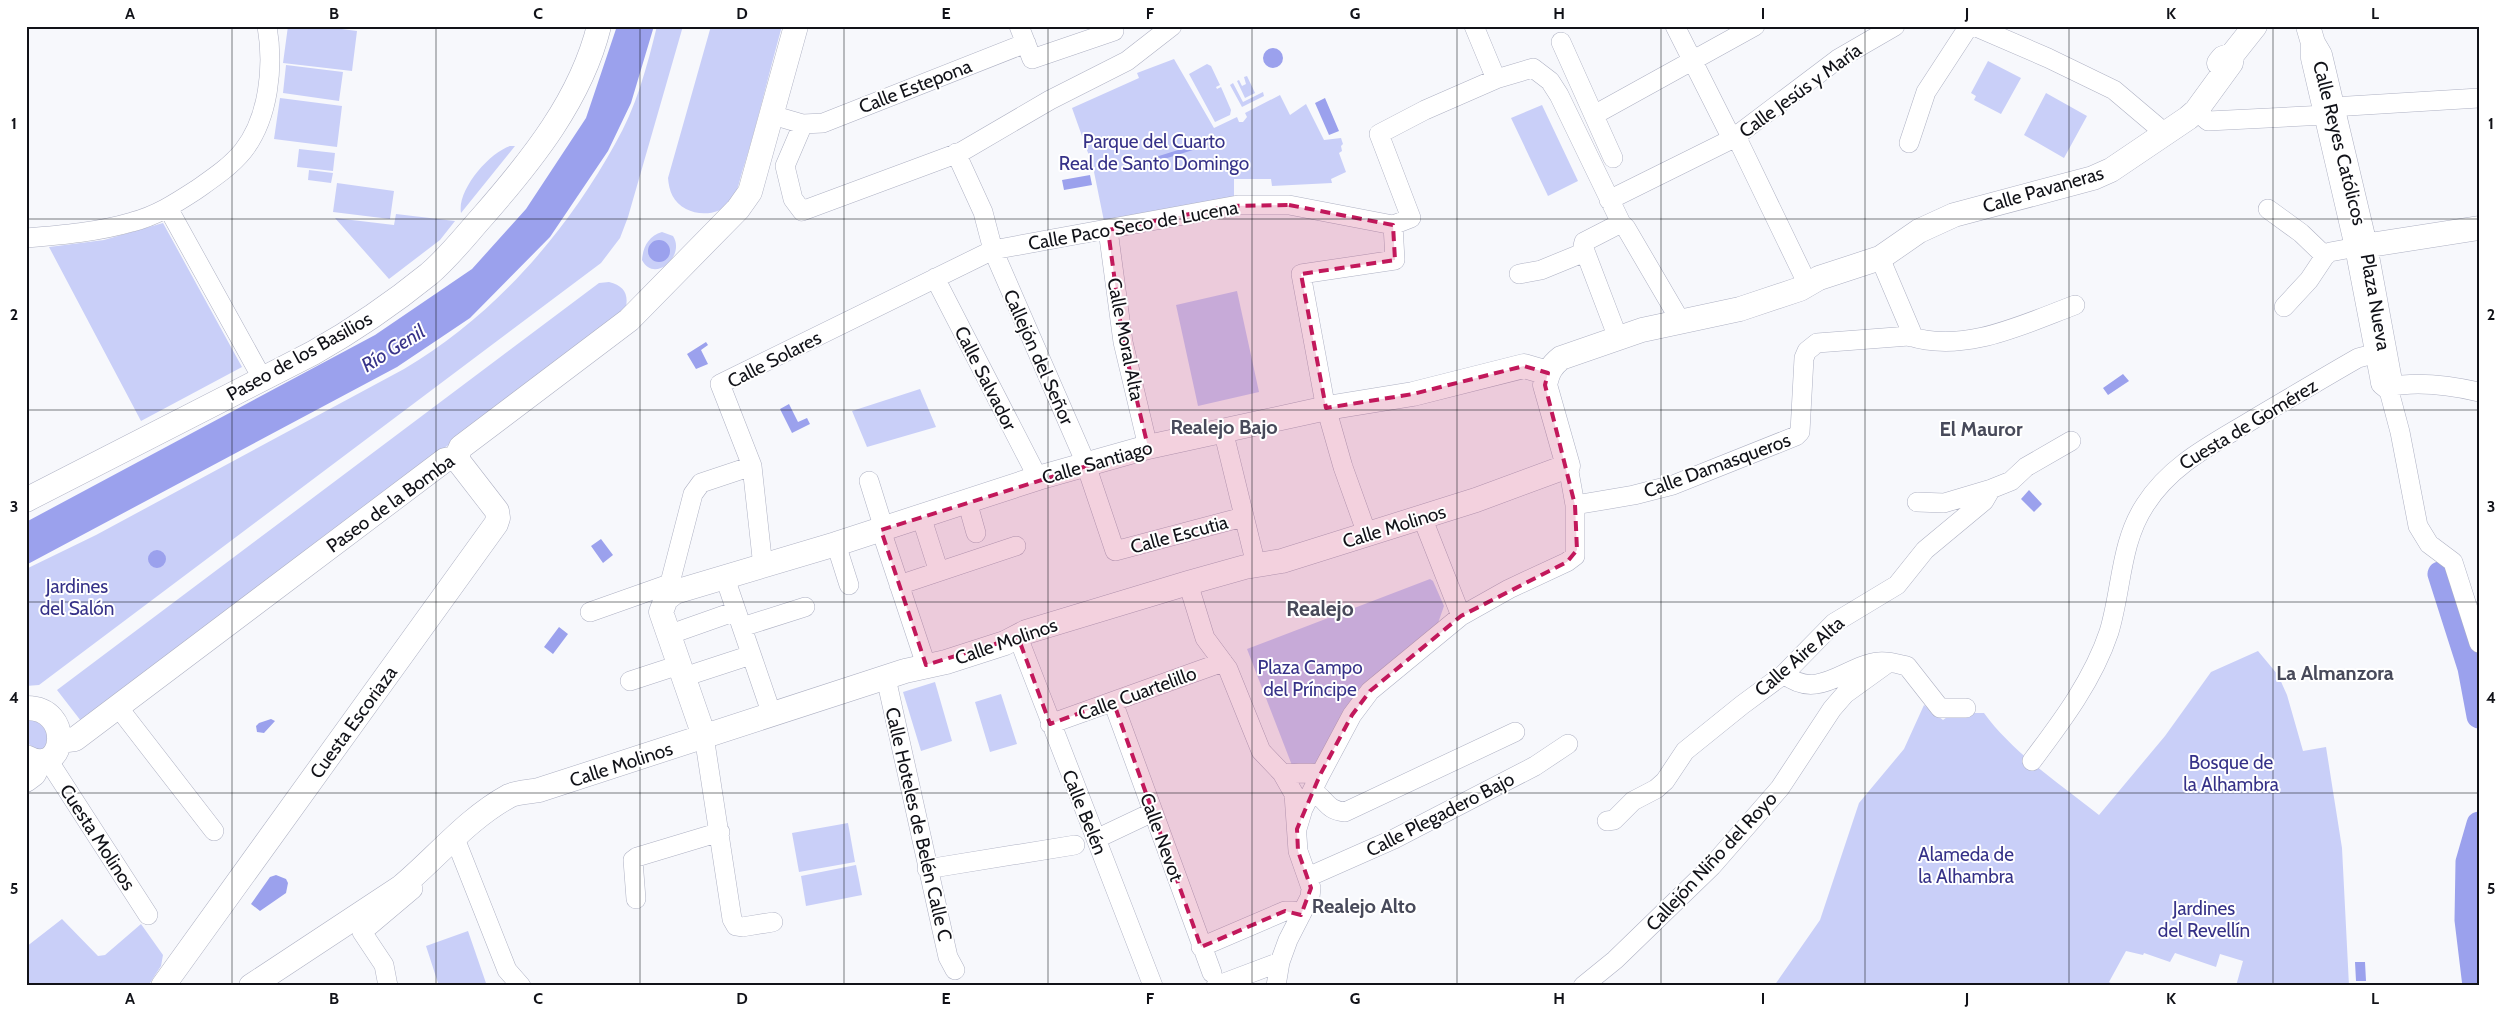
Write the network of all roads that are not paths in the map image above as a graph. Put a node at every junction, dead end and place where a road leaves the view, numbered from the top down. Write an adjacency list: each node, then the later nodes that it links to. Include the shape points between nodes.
1 (268, 26): 30 (street, via 268,84 253,136 216,176)
2 (599, 26): 52 (main road, Paseo de los Basilios, via 586,66 553,127 496,201 431,272 352,331)
3 (796, 26): 21 (main road, Paseo de la Bomba)
4 (1172, 26): 27 (street, via 1128,61 1050,100)
5 (1474, 26): 18 (street)
6 (1675, 26): 17 (street)
7 (1755, 26): 17 (street)
8 (1896, 26): 25 (street, Calle Jesús y María, via 1838,59)
9 (1969, 26): 26 (street, via 1926,92)
10 (1974, 26): 23 (street)
11 (2255, 26): 23 (main road, via 2232,55 2223,58 2181,113)
12 (1114, 31): 13 (street, Calle Estepona)
13 (1080, 34): 16 (street, Calle Estepona)
14 (2310, 34): 20 (main road, Calle Reyes Católicos, via 2313,58)
15 (1561, 42): 22 (street)
16 (1025, 43): 24 (street, Calle Estepona, via 823,123)
17 (1692, 60): 22 (street); 25 (street)
18 (1496, 78): 29 (street, via 1529,68 1539,71 1550,81); 33 (street, via 1379,134 1411,218)
19 (2479, 98): 20 (street)
20 (2329, 111): 23 (street); 37 (main road, Calle Reyes Católicos)
21 (772, 115): 24 (street); 59 (main road, Paseo de la Bomba, via 750,192 738,209 629,320 461,447)
22 (1594, 116): 28 (street)
23 (2180, 122): 41 (main road, Calle Pavaneras, via 2111,170 2093,178 1954,215 1919,231)
24 (803, 124): 27 (street, via 788,160 793,199 802,211)
25 (1734, 138): 29 (street, Calle Jesús y María); 44 (street)
26 (1909, 143)
27 (956, 154): 38 (street, Callejón del Señor, via 984,212)
28 (1613, 158)
29 (1609, 200): 32 (street)
30 (168, 208): 36 (street, via 110,228); 52 (street)
31 (2268, 209): 40 (street, via 2301,232)
32 (1620, 224): 39 (street, via 1584,242); 47 (street, via 1626,228 1667,300)
33 (1392, 225): 35 (street, Calle Paco Seco de Lucena, via 1289,205 1238,206); 55 (street, via 1395,260 1301,274)
34 (2479, 228): 37 (main road, Plaza Nueva)
35 (1108, 230): 38 (street, Calle Paco Seco de Lucena); 58 (street, Calle Moral Alta, via 1124,342)
36 (26, 238)
37 (2361, 246): 40 (street, via 2330,252); 50 (main road, Plaza Nueva); 53 (main road, Plaza Nueva, via 2390,381)
38 (993, 250): 43 (street, Calle Solares); 60 (street, Callejón del Señor)
39 (1585, 252): 42 (street, via 1541,270); 48 (street)
40 (2325, 256): 46 (street, via 2309,280)
41 (1880, 258): 44 (main road, Calle Pavaneras, via 1819,278); 49 (street, via 1911,331)
42 (1519, 274)
43 (935, 278): 61 (street, Calle Solares, via 720,384); 63 (street, Calle Salvador)
44 (1808, 285): 47 (main road, Calle Pavaneras, via 1740,309)
45 (2075, 305): 49 (street, via 1970,340)
46 (2284, 307)
47 (1688, 321): 48 (main road, Calle Pavaneras)
48 (1615, 332): 51 (main road, Calle Pavaneras, via 1561,358)
49 (1910, 337): 69 (street, Calle Damasqueros, via 1823,342 1812,346 1804,358 1799,434 1673,485)
50 (2377, 353): 53 (main road, Plaza Nueva, via 2383,383); 112 (street, Cuesta de Gomérez, via 2358,358 2185,460 2158,487 2131,530 2109,631 2092,670 2068,712)
51 (1548, 373): 55 (main road, Calle Santiago, via 1524,366 1413,394); 62 (main road, via 1547,391)
52 (262, 378): 66 (main road, Paseo de los Basilios)
53 (2388, 387): 54 (street, via 2405,384); 93 (street, Plaza Nueva, via 2418,526 2423,536 2453,562)
54 (2479, 392)
55 (1327, 408): 56 (main road, Calle Santiago); 74 (street, via 1343,467)
56 (1223, 430): 58 (main road, Calle Santiago); 71 (street)
57 (2071, 441): 65 (street, via 2026,467 2011,481)
58 (1148, 447): 60 (main road, Calle Santiago)
59 (456, 458): 103 (main road, Paseo de la Bomba, via 445,460); 134 (main road, Cuesta Escoriaza, via 497,511 496,524)
60 (1086, 463): 63 (main road, Calle Santiago); 77 (street, Callejón del Señor)
61 (752, 466): 81 (street); 86 (street, via 701,483 693,494 671,579)
62 (1568, 466): 69 (street); 72 (main road, Calle Molinos)
63 (1038, 478): 67 (main road, Calle Santiago)
64 (869, 481): 73 (street)
65 (1991, 489): 68 (street, via 1944,503); 99 (street, Calle Aire Alta, via 1984,501 1925,550 1897,585 1834,623)
66 (26, 500)
67 (966, 501): 70 (main road, Calle Santiago); 78 (street)
68 (1917, 502)
69 (1575, 506): 89 (street, via 1575,556)
70 (921, 516): 73 (main road, Calle Santiago); 80 (street)
71 (1243, 517): 77 (street, Calle Escutia); 79 (street)
72 (1422, 517): 74 (main road, Calle Molinos); 89 (street)
73 (882, 529): 75 (main road, Calle Santiago); 85 (street)
74 (1367, 534): 79 (main road, Calle Molinos, via 1282,561)
75 (836, 544): 81 (main road, Calle Santiago); 84 (street)
76 (1016, 546): 78 (street)
77 (1115, 551)
78 (984, 556): 85 (street)
79 (1256, 565): 83 (main road, Calle Molinos)
80 (937, 566)
81 (763, 567): 82 (main road, Calle Santiago)
82 (725, 578): 86 (main road, Calle Santiago); 90 (street)
83 (1188, 583): 92 (main road, Calle Molinos); 95 (street, via 1205,638)
84 (849, 585)
85 (899, 585): 97 (street)
86 (674, 588): 88 (street); 91 (main road, via 661,612)
87 (805, 607): 90 (street)
88 (590, 612)
89 (1464, 614): 114 (street, via 1370,690 1352,714)
90 (739, 619): 91 (street); 94 (street)
91 (668, 635): 98 (main road)
92 (1018, 637): 97 (main road, Calle Molinos, via 946,662); 107 (street, Calle Belén)
93 (2479, 643)
94 (751, 655): 98 (street); 106 (street)
95 (1223, 662): 102 (street, Calle Cuartelillo); 113 (street, via 1261,751)
96 (1888, 663): 99 (street, via 1878,662 1819,684 1791,680); 105 (street, via 1907,666 1940,708); 140 (street, Callejón Niño del Royo, via 1839,701 1780,788 1712,866 1615,960)
97 (926, 665): 100 (main road, Calle Molinos)
98 (688, 669): 101 (street); 109 (main road)
99 (1784, 674): 116 (street, Calle Aire Alta, via 1686,751 1656,789 1633,801 1614,820)
100 (886, 678): 106 (main road, Calle Molinos); 123 (street, Calle Hoteles de Belén Calle C)
101 (630, 681)
102 (1113, 702): 107 (street, Calle Cuartelillo); 115 (street, Calle Nevot)
103 (118, 706): 111 (main road, Paseo de la Bomba, via 75,739); 118 (street)
104 (26, 708): 111 (main road, via 48,715 59,732)
105 (1966, 708)
106 (772, 715): 109 (main road, Calle Molinos)
107 (1050, 724): 121 (street, Calle Belén)
108 (1516, 732): 114 (street, via 1345,812 1328,808 1318,795)
109 (704, 736): 119 (street); 120 (main road, Calle Molinos, via 539,790 510,795)
110 (1568, 744): 125 (street, Calle Plegadero Bajo, via 1535,766 1402,834)
111 (40, 760): 127 (street, Cuesta Molinos)
112 (2032, 761)
113 (1282, 773): 114 (street, via 1315,773); 117 (street, via 1294,794)
114 (1316, 783): 117 (street)
115 (1153, 812): 121 (street); 130 (street, Calle Nevot)
116 (1607, 821)
117 (1297, 829): 125 (street, via 1298,851)
118 (214, 832)
119 (720, 832): 126 (street, via 633,860); 129 (street, via 732,920 736,926 742,927)
120 (454, 836): 124 (main road, Calle Molinos); 137 (street, via 506,970)
121 (1096, 839): 138 (street, Calle Belén)
122 (1075, 844): 123 (street)
123 (927, 869): 132 (street, Calle Hoteles de Belén Calle C)
124 (420, 871): 135 (main road, Calle Molinos, via 368,910); 136 (street, via 426,877 362,932 384,965)
125 (1308, 877): 128 (street, via 1310,898)
126 (636, 899)
127 (148, 915)
128 (1301, 915): 130 (street, via 1285,911); 131 (street)
129 (773, 922)
130 (1201, 947): 133 (street, Calle Nevot)
131 (1280, 962): 133 (street); 139 (street)
132 (954, 970)
133 (1214, 979)
134 (163, 986)
135 (250, 986)
136 (388, 986)
137 (521, 986)
138 (1153, 986)
139 (1276, 986)
140 (1583, 986)

